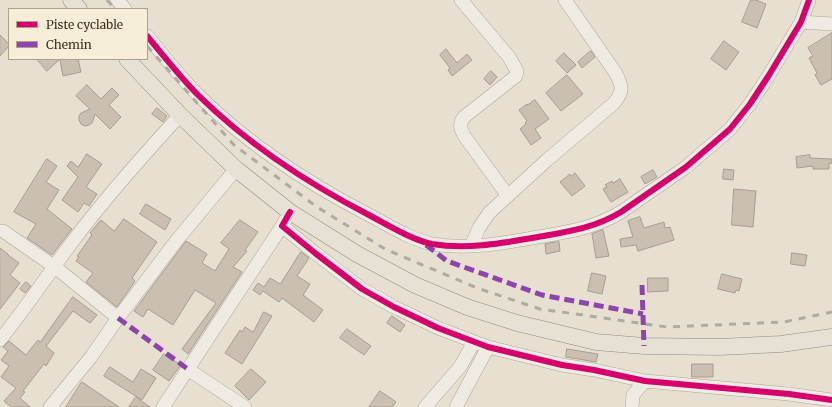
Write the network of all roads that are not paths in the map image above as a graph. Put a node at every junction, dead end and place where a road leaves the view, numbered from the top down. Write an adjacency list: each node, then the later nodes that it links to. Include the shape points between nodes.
1 (71, 0): 6 (main road)
2 (117, 0): 7 (street)
3 (461, 0): 14 (street, via 518,71 516,76 460,121 461,131)
4 (564, 0): 14 (street, via 615,72 620,81 621,91 612,104)
5 (809, 0): 8 (street)
6 (79, 8)
7 (124, 8)
8 (801, 22): 9 (street); 18 (street, via 750,104 730,129 686,168 649,194 611,218 576,231)
9 (832, 24)
10 (148, 37): 18 (street, via 198,95 227,122 291,170 351,206 415,238 431,244)
11 (128, 60): 12 (main road)
12 (180, 115): 13 (main road); 19 (street, via 101,206)
13 (236, 169): 15 (main road); 20 (street, via 177,240)
14 (508, 196): 18 (street, via 489,213)
15 (290, 212): 16 (street); 21 (main road, via 357,254 414,285 467,307 517,323 596,342 654,347 720,347 781,344)
16 (282, 226): 23 (street, via 362,289 438,328); 25 (street)
17 (3, 231): 19 (street)
18 (471, 246)
19 (55, 267): 20 (street); 22 (street)
20 (118, 318): 28 (street, via 91,357)
21 (832, 337)
22 (0, 340)
23 (474, 342): 24 (street); 31 (street, via 460,367)
24 (488, 347): 26 (street); 32 (street)
25 (189, 370): 29 (street); 30 (street)
26 (645, 381): 27 (street); 33 (street, via 633,395)
27 (832, 400)
28 (50, 407)
29 (163, 407)
30 (245, 407)
31 (425, 407)
32 (456, 407)
33 (632, 407)

